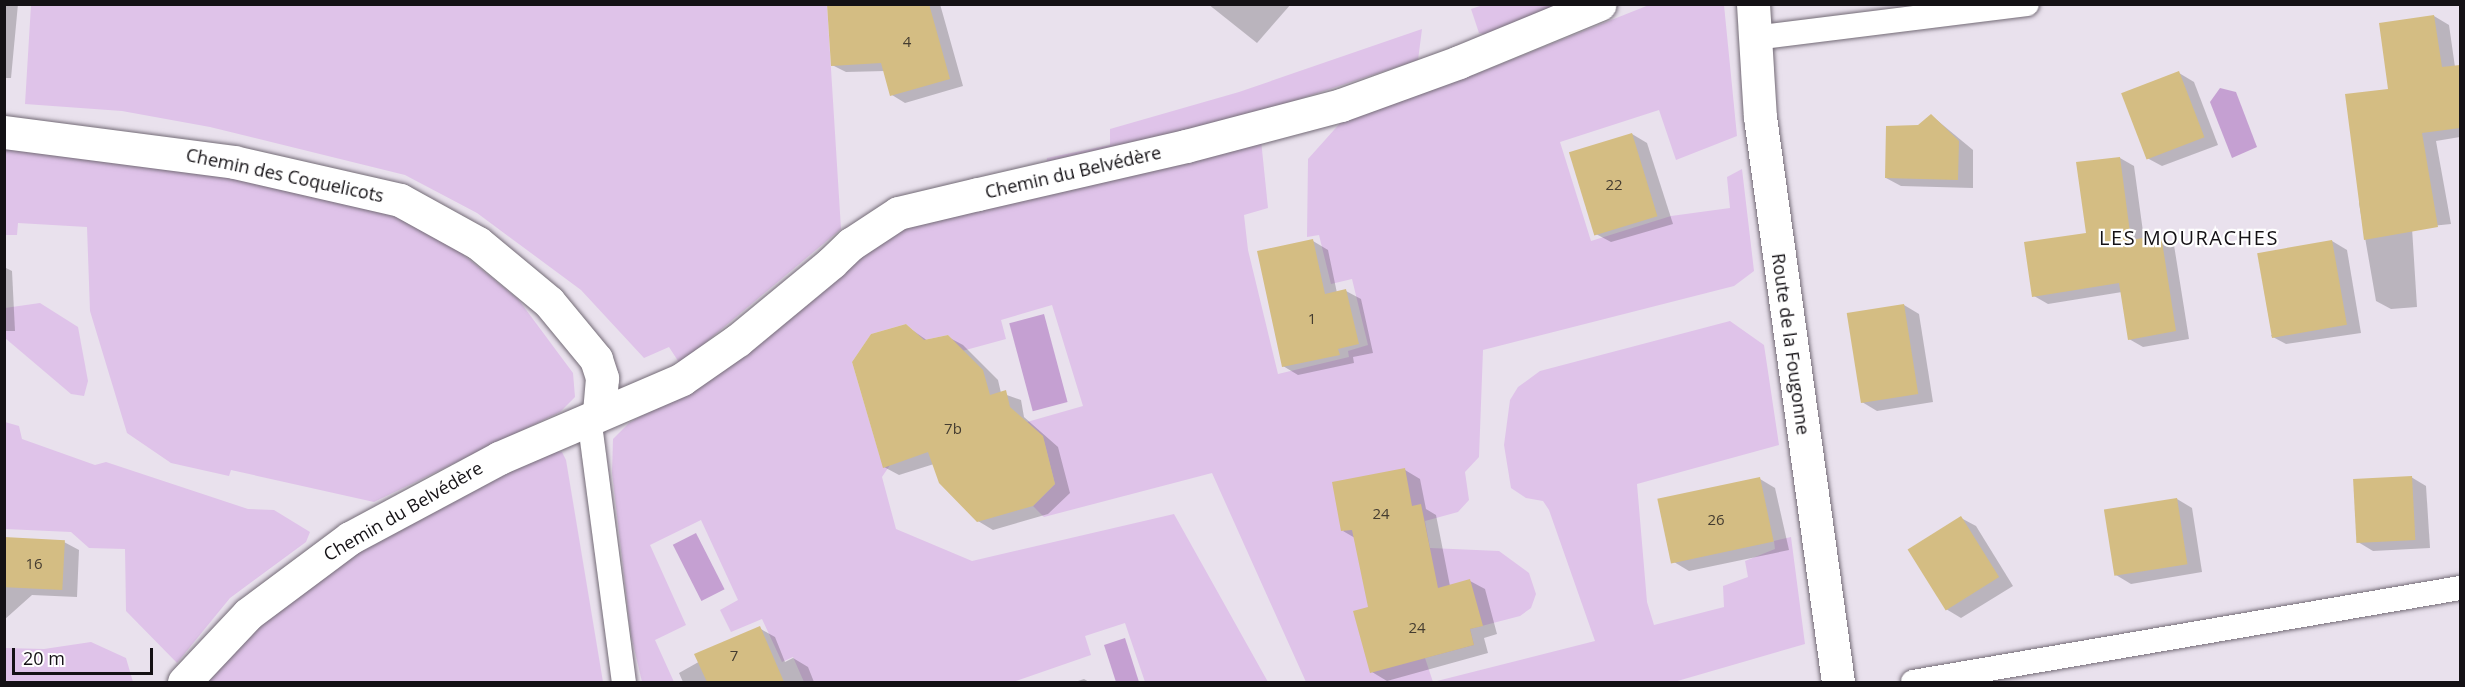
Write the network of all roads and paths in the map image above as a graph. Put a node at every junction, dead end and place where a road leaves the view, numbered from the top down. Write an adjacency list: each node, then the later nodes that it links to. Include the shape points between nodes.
1 (1600, 4): 6 (street, Chemin du Belvédère, via 1341,105 1186,146 898,213 851,244 738,340 682,380)
2 (1753, 4): 4 (street, Route de la Fougonne)
3 (2027, 4): 4 (lane)
4 (1754, 38): 10 (street, Route de la Fougonne, via 1760,117)
5 (4, 132): 6 (street, Chemin des Coquelicots, via 223,160 400,200 478,243 549,302 596,359 602,378)
6 (594, 415): 8 (street, Chemin du Belvédère, via 499,458 350,538 248,614); 9 (lane)
7 (2460, 588): 11 (lane)
8 (184, 682)
9 (624, 682)
10 (1838, 682)
11 (1913, 682)

